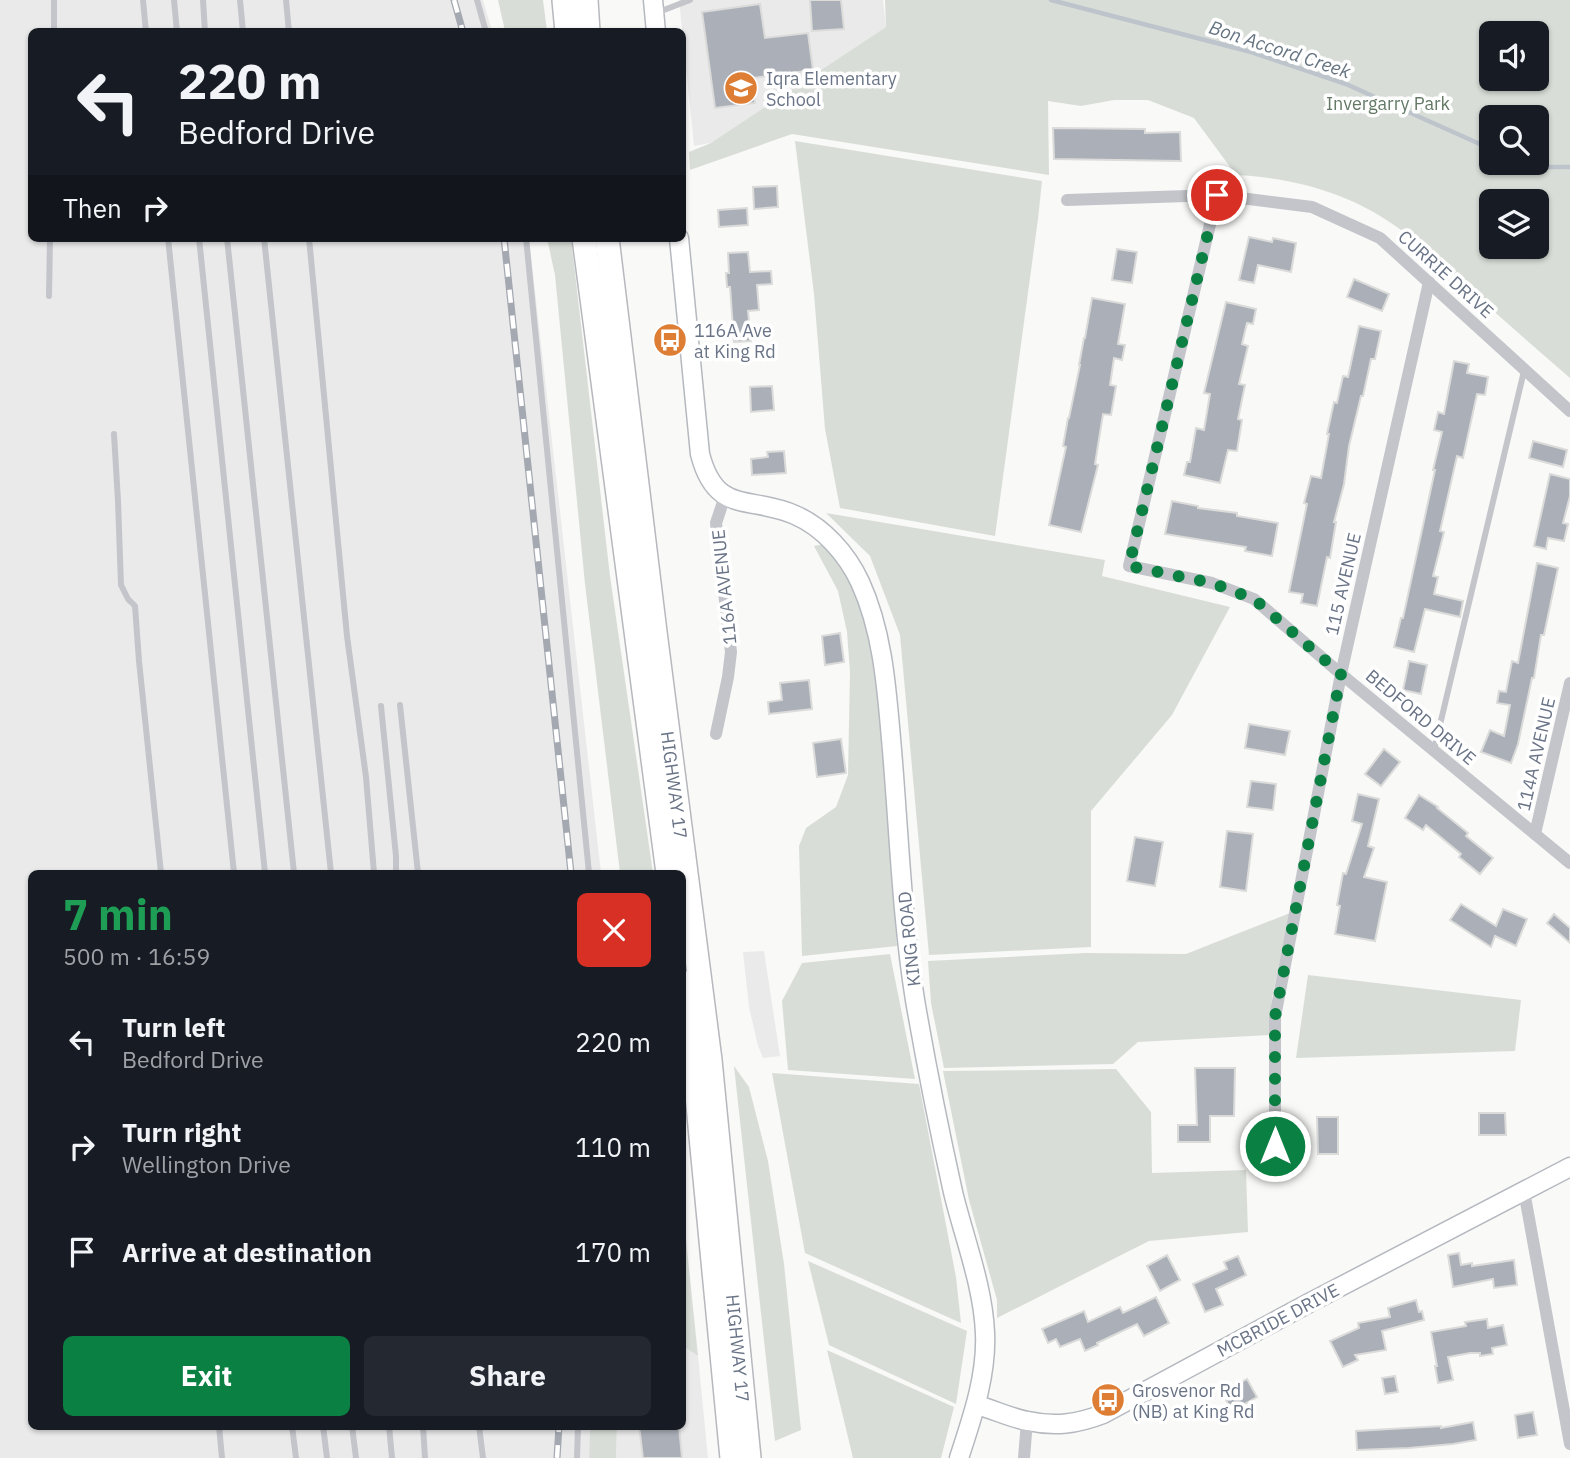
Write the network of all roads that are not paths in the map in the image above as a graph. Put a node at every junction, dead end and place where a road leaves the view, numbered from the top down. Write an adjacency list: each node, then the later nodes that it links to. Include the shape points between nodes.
1 (54, 0): 12 (lane)
2 (143, 0): 13 (lane)
3 (174, 0): 14 (lane)
4 (203, 0): 15 (lane)
5 (240, 0): 16 (lane)
6 (286, 0): 17 (lane)
7 (477, 0): 18 (lane)
8 (564, 0): 19 (highway)
9 (586, 0): 20 (highway)
10 (690, 0): 11 (lane)
11 (655, 15)
12 (54, 28)
13 (146, 28)
14 (177, 28)
15 (205, 28)
16 (243, 28)
17 (289, 28)
18 (485, 28)
19 (567, 28)
20 (588, 28)
21 (1217, 195): 22 (street, CURRIE DRIVE); 33 (street, CURRIE DRIVE, via 1312,207 1380,239); 39 (street, BEDFORD DRIVE, via 1129,566 1212,583 1254,599)
22 (1066, 200)
23 (50, 242): 34 (lane)
24 (168, 242): 48 (lane)
25 (199, 242): 49 (lane)
26 (227, 242): 50 (lane)
27 (264, 242): 51 (lane)
28 (309, 242): 52 (lane)
29 (526, 242): 55 (lane)
30 (585, 242): 56 (highway, HIGHWAY 17)
31 (607, 242): 57 (highway, HIGHWAY 17)
32 (679, 242): 38 (street, via 700,454 704,471)
33 (1429, 282): 35 (street, CURRIE DRIVE); 39 (street, 115 AVENUE)
34 (49, 296)
35 (1524, 369): 36 (street, CURRIE DRIVE); 44 (lane)
36 (1570, 411)
37 (114, 434): 47 (lane, via 121,585 135,606)
38 (725, 496): 43 (street, 116A AVENUE, via 716,523 731,652); 63 (street, KING ROAD, via 793,514 813,525 849,563 872,613 888,696 915,998 984,1322 984,1365)
39 (1341, 674): 44 (street, BEDFORD DRIVE); 60 (street, 115 AVENUE, via 1275,1017)
40 (1570, 683): 45 (street, 114A AVENUE)
41 (400, 705): 54 (lane)
42 (381, 706): 53 (lane)
43 (716, 734)
44 (1434, 750): 45 (street, BEDFORD DRIVE)
45 (1535, 834): 46 (street, BEDFORD DRIVE)
46 (1570, 863)
47 (161, 870)
48 (234, 870)
49 (265, 870)
50 (294, 870)
51 (331, 870)
52 (374, 870)
53 (396, 870)
54 (418, 870)
55 (589, 870)
56 (668, 870)
57 (686, 870)
58 (686, 873): 83 (highway, HIGHWAY 17, via 710,1060)
59 (686, 1010): 82 (highway, HIGHWAY 17)
60 (1275, 1146)
61 (1570, 1167): 62 (street, MCBRIDE DRIVE)
62 (1524, 1191): 64 (street, MCBRIDE DRIVE, via 1103,1414 1071,1424); 73 (street)
63 (976, 1405): 64 (street, MCBRIDE DRIVE); 84 (street, KING ROAD)
64 (1027, 1421): 85 (street)
65 (219, 1430): 74 (lane)
66 (292, 1430): 75 (lane)
67 (324, 1430): 76 (lane)
68 (352, 1430): 77 (lane)
69 (389, 1430): 78 (lane)
70 (423, 1430): 79 (lane)
71 (480, 1430): 80 (lane)
72 (578, 1430): 81 (lane)
73 (1570, 1444)
74 (222, 1458)
75 (296, 1458)
76 (327, 1458)
77 (356, 1458)
78 (392, 1458)
79 (425, 1458)
80 (483, 1458)
81 (577, 1458)
82 (732, 1458)
83 (749, 1458)
84 (959, 1458)
85 (1024, 1458)

